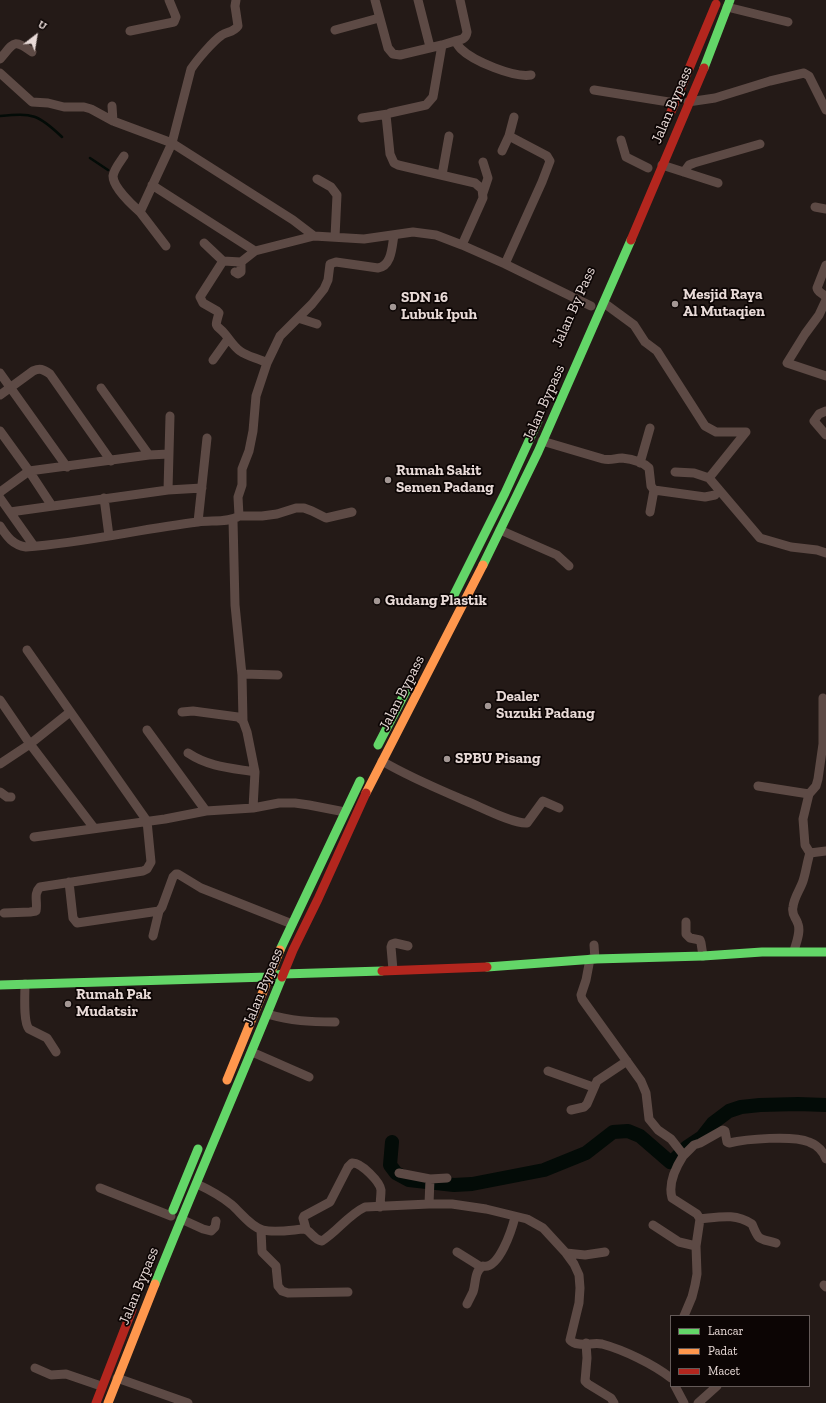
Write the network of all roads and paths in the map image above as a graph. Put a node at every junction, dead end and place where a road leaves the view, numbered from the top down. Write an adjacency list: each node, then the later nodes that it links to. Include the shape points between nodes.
1 (169, 0): 11 (street, via 176,17 174,22)
2 (236, 0): 32 (street, via 237,28 222,35 191,69)
3 (375, 0): 8 (street)
4 (418, 0): 14 (street)
5 (460, 0): 12 (street, via 467,32 466,37)
6 (718, 0): 21 (main road)
7 (728, 4): 9 (street); 20 (main road, Jalan Bypass)
8 (379, 18): 10 (street); 14 (street, via 388,48 393,54 400,55)
9 (788, 22)
10 (335, 30)
11 (130, 31)
12 (455, 41): 13 (street); 18 (street, via 461,49 482,63 518,74)
13 (442, 45): 14 (street); 24 (street, via 430,102)
14 (430, 47)
15 (32, 52): 16 (street, via 16,43 12,44)
16 (0, 59)
17 (0, 73): 27 (street, via 32,102 84,107)
18 (531, 75)
19 (594, 90): 21 (street)
20 (688, 102): 23 (street, via 715,98 804,73 809,76); 37 (main road, Jalan Bypass)
21 (675, 103): 28 (main road)
22 (112, 106): 27 (street)
23 (826, 110)
24 (388, 114): 26 (street); 40 (street, via 387,133 394,163)
25 (514, 117): 30 (street)
26 (362, 118)
27 (113, 121): 32 (street)
28 (666, 124)
29 (449, 136): 40 (street)
30 (509, 136): 34 (street); 57 (street, via 547,156 550,161)
31 (621, 140): 38 (street, via 626,157)
32 (172, 143): 43 (street); 49 (street)
33 (760, 144): 39 (street, via 694,163)
34 (502, 151)
35 (124, 156): 47 (street, via 113,174 114,180 120,191)
36 (483, 162): 44 (street, via 488,178)
37 (662, 165): 39 (street); 61 (main road, Jalan Bypass)
38 (648, 167)
39 (684, 172): 42 (street)
40 (442, 174): 44 (street, via 475,183)
41 (317, 179): 50 (street, via 331,187 337,195)
42 (718, 183)
43 (152, 185): 47 (street); 54 (street)
44 (483, 193): 52 (street)
45 (815, 207): 46 (street)
46 (826, 209)
47 (140, 212): 53 (street)
48 (394, 235): 50 (street, via 364,239); 52 (street, via 426,233); 63 (street, via 388,261 384,266 378,268 336,262 330,264 324,289)
49 (314, 236): 50 (street); 54 (street)
50 (335, 237)
51 (204, 243): 55 (street)
52 (462, 245): 57 (street)
53 (166, 246)
54 (255, 251): 56 (street)
55 (223, 261): 56 (street); 65 (street, via 200,297 203,303 219,313 216,325)
56 (241, 262): 59 (street, via 241,272)
57 (505, 264): 62 (street)
58 (826, 265): 60 (street, via 816,288)
59 (235, 272)
60 (826, 299): 69 (street, via 819,315 787,363)
61 (604, 303): 80 (main road, Jalan Bypass); 88 (street, via 634,325 643,340 657,351 705,426 716,432 746,432)
62 (591, 306)
63 (298, 318): 64 (street); 67 (street, via 280,336)
64 (317, 324)
65 (228, 339): 66 (street); 67 (street, via 240,351)
66 (213, 360)
67 (267, 363): 100 (street, via 256,396 253,431 242,468 242,485)
68 (0, 373): 70 (street)
69 (826, 376)
70 (11, 388): 72 (street); 83 (street, via 38,368 50,374); 85 (street)
71 (101, 388): 82 (street)
72 (0, 395)
73 (826, 411): 78 (street, via 819,414 814,421)
74 (542, 412): 104 (main road)
75 (170, 416): 81 (street)
76 (650, 428): 84 (street)
77 (0, 431): 86 (street)
78 (826, 435)
79 (207, 438): 89 (street)
80 (542, 441): 84 (street, via 603,459 624,458); 103 (main road, Jalan Bypass)
81 (169, 454): 82 (street); 90 (street)
82 (149, 455): 83 (street)
83 (111, 461): 85 (street)
84 (640, 463): 91 (street, via 649,468 651,486)
85 (67, 467): 86 (street)
86 (29, 471): 92 (street); 96 (street)
87 (675, 472): 88 (street, via 694,473)
88 (709, 478): 108 (street, via 760,538 790,547)
89 (202, 488): 90 (street); 101 (street)
90 (168, 490): 95 (street)
91 (654, 490): 93 (street, via 705,497); 99 (street)
92 (0, 492)
93 (715, 495)
94 (0, 498): 97 (street)
95 (104, 498): 96 (street); 105 (street)
96 (52, 506): 97 (street)
97 (10, 512): 107 (street)
98 (352, 512): 100 (street, via 326,518 304,508 296,508 277,514)
99 (650, 512)
100 (236, 518): 101 (street); 112 (street, via 235,605)
101 (198, 522): 105 (street)
102 (0, 526): 107 (street, via 14,543 26,547)
103 (500, 530): 106 (main road, Jalan Bypass); 109 (street, via 557,555)
104 (484, 535): 106 (main road); 110 (main road)
105 (109, 536): 107 (street)
106 (495, 541): 125 (main road, Jalan Bypass)
107 (34, 546)
108 (826, 552)
109 (569, 566)
110 (449, 606)
111 (27, 650): 117 (street)
112 (242, 675): 113 (street); 120 (street)
113 (278, 675)
114 (410, 683): 123 (main road)
115 (823, 698): 119 (street)
116 (1, 703): 122 (street)
117 (70, 712): 122 (street); 137 (street)
118 (182, 712): 120 (street, via 238,717)
119 (825, 716): 131 (street, via 818,779)
120 (243, 721): 127 (street)
121 (147, 730): 135 (street)
122 (30, 744): 126 (street); 138 (street)
123 (374, 752)
124 (188, 753): 127 (street, via 210,764)
125 (382, 761): 134 (street, via 402,773 520,823 527,823 543,801); 155 (main road, Jalan Bypass)
126 (0, 764)
127 (255, 772): 133 (street)
128 (364, 772): 136 (main road)
129 (758, 786): 131 (street)
130 (0, 792): 132 (street)
131 (809, 794): 141 (street, via 803,819 804,845)
132 (12, 797)
133 (253, 808): 135 (street); 136 (street, via 295,803)
134 (559, 808)
135 (206, 811): 137 (street)
136 (345, 812): 146 (main road, Jalan Bypass)
137 (147, 821): 138 (street); 142 (street, via 151,862 147,869)
138 (94, 828): 139 (street)
139 (34, 837)
140 (826, 851): 141 (street)
141 (810, 853): 150 (street, via 793,906 792,913 799,926)
142 (69, 882): 143 (street, via 73,918 76,923); 144 (street, via 40,887 36,892 37,908 34,912)
143 (158, 911): 146 (street, via 162,907 173,877 178,874 201,888); 147 (street)
144 (4, 913)
145 (686, 922): 152 (street, via 686,934 690,938 700,940)
146 (292, 924): 156 (main road, Jalan Bypass)
147 (153, 936)
148 (594, 945): 153 (street)
149 (408, 946): 154 (street, via 392,944)
150 (794, 952): 151 (main road); 152 (main road)
151 (826, 952)
152 (703, 956): 153 (main road)
153 (593, 959): 154 (main road, via 471,968); 163 (street, via 581,995 582,999)
154 (393, 970): 155 (main road)
155 (283, 974): 156 (main road); 159 (main road, Jalan Bypass)
156 (268, 977): 157 (main road); 166 (main road, Jalan Bypass)
157 (25, 984): 158 (main road); 161 (street, via 27,1027 47,1038)
158 (0, 985)
159 (267, 1014): 160 (street, via 305,1022); 162 (main road, Jalan Bypass)
160 (335, 1022)
161 (56, 1052)
162 (252, 1052): 165 (street); 175 (main road, Jalan Bypass)
163 (627, 1061): 167 (street, via 597,1081); 170 (street, via 646,1093 649,1119)
164 (548, 1071): 167 (street)
165 (309, 1077)
166 (224, 1086)
167 (594, 1088): 168 (street, via 584,1107)
168 (571, 1110)
169 (201, 1141): 182 (main road)
170 (682, 1153): 171 (street, via 725,1130 729,1143 743,1140 790,1139 809,1142 823,1152); 181 (street, via 673,1176 672,1198 697,1214)
171 (826, 1159)
172 (399, 1173): 174 (street)
173 (447, 1178): 174 (street)
174 (430, 1182): 177 (street)
175 (197, 1184): 180 (main road, Jalan Bypass); 186 (street, via 218,1194)
176 (100, 1188): 182 (street)
177 (429, 1204): 178 (street); 179 (street, via 452,1204 486,1209)
178 (380, 1207): 185 (street, via 365,1207 358,1211 322,1241 316,1240); 185 (street, via 380,1186 364,1168 352,1163 330,1202 304,1216)
179 (515, 1217): 191 (street, via 527,1219 543,1228); 193 (street, via 501,1254 488,1266)
180 (181, 1219): 183 (street, via 211,1231); 194 (main road, Jalan Bypass)
181 (700, 1219): 187 (street, via 738,1217 752,1224 758,1238); 188 (street)
182 (169, 1220)
183 (216, 1221)
184 (653, 1225): 188 (street, via 679,1242)
185 (306, 1229): 186 (street)
186 (261, 1230): 195 (street, via 262,1252 276,1266 278,1286 282,1291)
187 (776, 1243)
188 (696, 1246): 198 (street, via 697,1274)
189 (457, 1252): 193 (street)
190 (605, 1252): 191 (street, via 585,1255)
191 (566, 1253): 199 (street, via 579,1275 580,1288 570,1340 577,1344)
192 (150, 1267): 194 (main road)
193 (481, 1267): 197 (street)
194 (160, 1272): 202 (main road, Jalan Bypass)
195 (348, 1292)
196 (136, 1300): 203 (main road)
197 (468, 1304)
198 (684, 1315)
199 (586, 1343): 201 (street, via 621,1350); 209 (street, via 585,1381 611,1398)
200 (36, 1368): 203 (street, via 51,1375 66,1374)
201 (670, 1373)
202 (117, 1378): 207 (main road, Jalan Bypass); 208 (street)
203 (101, 1386): 206 (main road)
204 (676, 1387): 210 (street)
205 (716, 1387): 211 (street)
206 (96, 1403)
207 (108, 1403)
208 (188, 1403)
209 (614, 1403)
210 (684, 1403)
211 (698, 1403)

